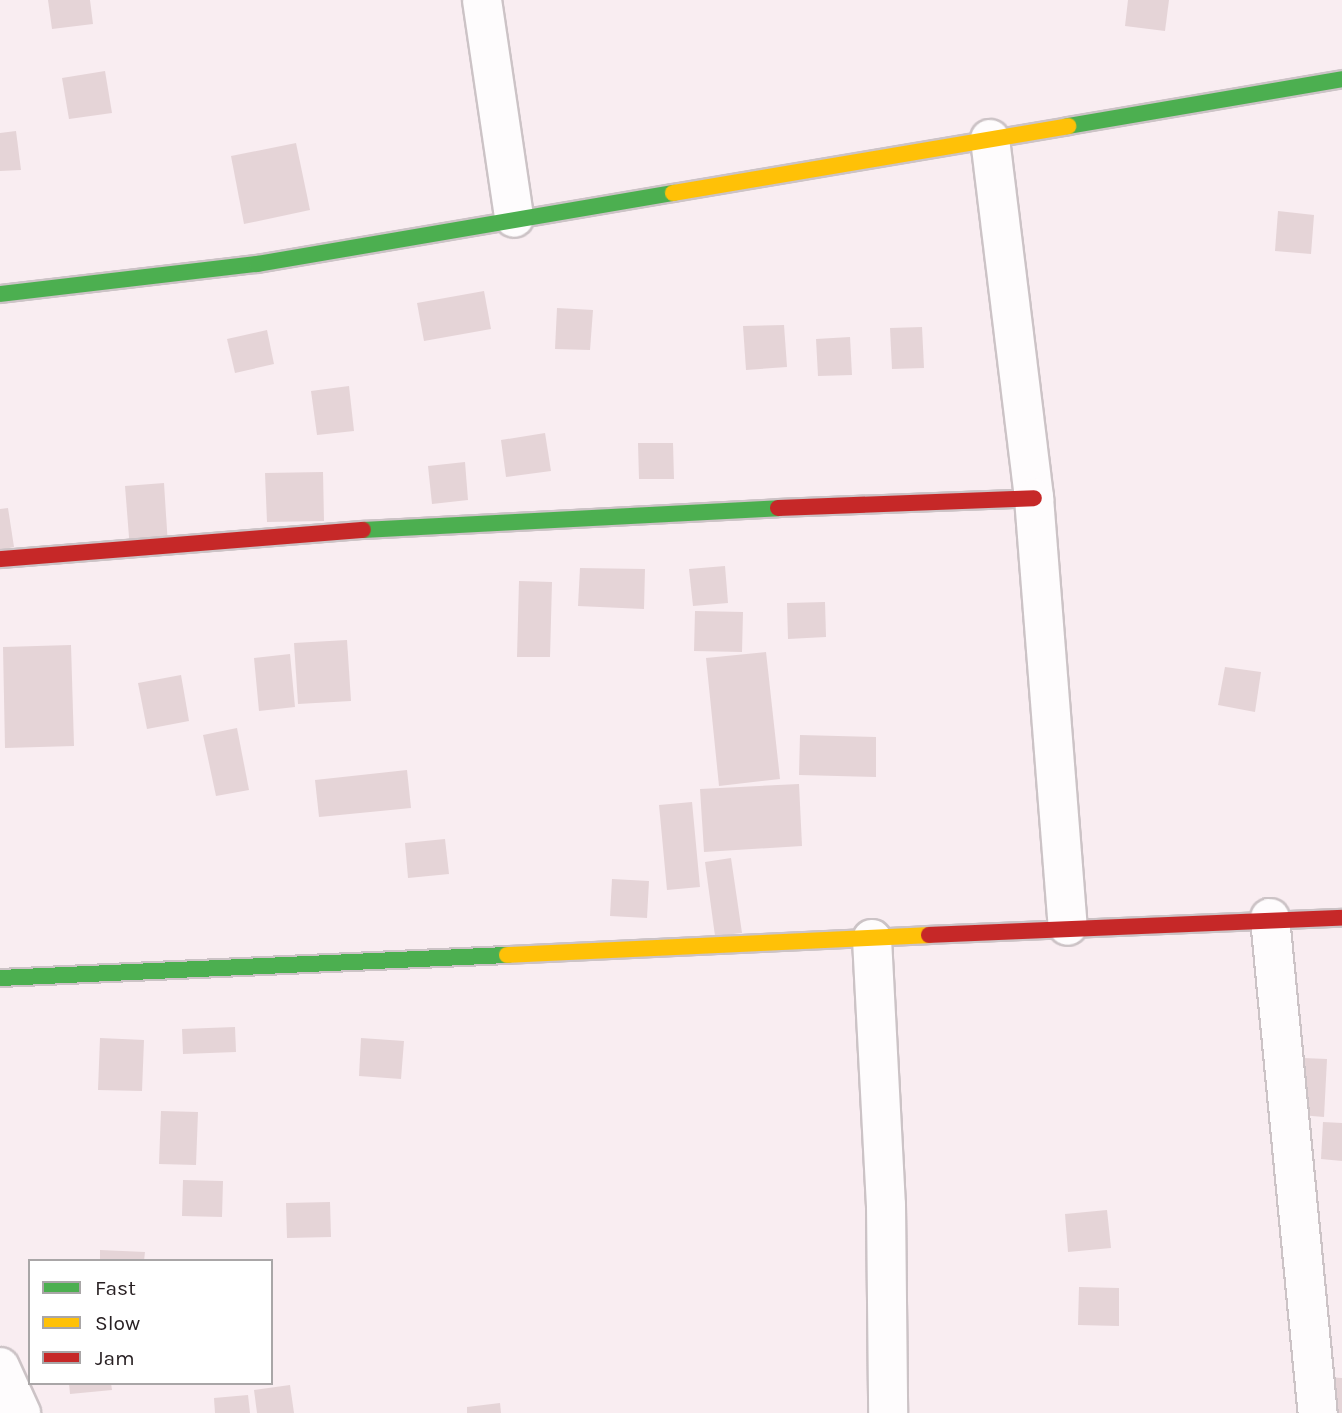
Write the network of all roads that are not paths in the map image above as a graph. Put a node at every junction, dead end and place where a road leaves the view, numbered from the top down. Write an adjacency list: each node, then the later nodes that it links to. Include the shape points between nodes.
1 (482, 0): 4 (street)
2 (1342, 79): 3 (street)
3 (990, 139): 4 (street); 6 (street)
4 (514, 218): 5 (street, via 257,264)
5 (0, 294)
6 (1034, 498): 7 (street, via 480,520); 10 (street)
7 (0, 559)
8 (1270, 918): 9 (street); 10 (street); 16 (street)
9 (1342, 918)
10 (1068, 926): 11 (street)
11 (872, 939): 12 (street); 15 (street, via 886,1205)
12 (0, 978)
13 (0, 1367): 14 (street)
14 (21, 1413)
15 (888, 1413)
16 (1318, 1413)

